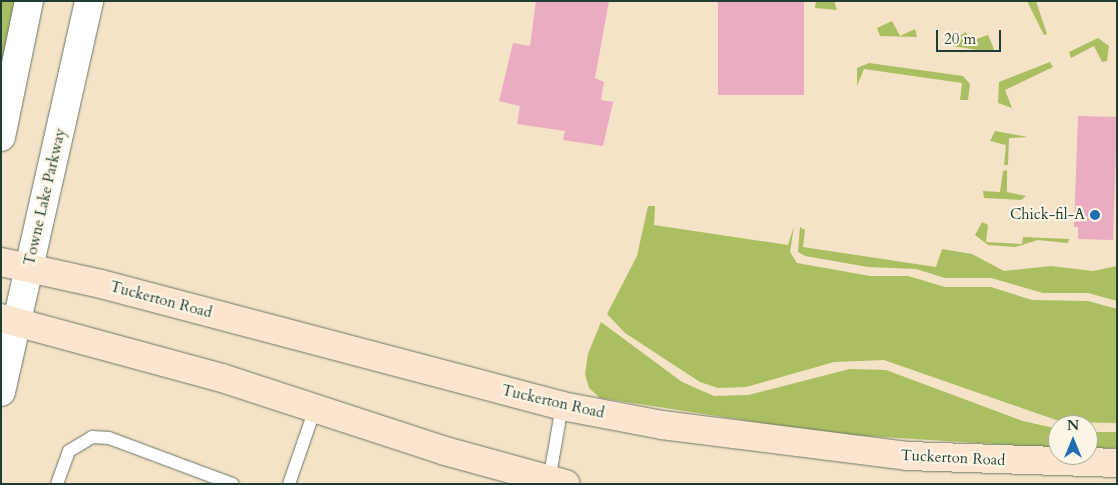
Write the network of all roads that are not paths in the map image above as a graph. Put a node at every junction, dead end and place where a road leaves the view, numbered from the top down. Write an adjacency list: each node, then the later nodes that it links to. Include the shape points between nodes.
1 (29, 1): 3 (street)
2 (89, 1): 5 (street, Towne Lake Parkway)
3 (1, 137)
4 (1, 262): 5 (main road, Tuckerton Road)
5 (29, 268): 6 (street, Towne Lake Parkway); 8 (main road, Tuckerton Road)
6 (10, 320): 7 (street, Towne Lake Parkway); 9 (main road, via 161,360)
7 (1, 392)
8 (562, 406): 10 (main road, Tuckerton Road, via 779,443 907,456); 11 (lane)
9 (315, 408): 11 (main road); 14 (lane)
10 (1117, 464)
11 (554, 483)
12 (57, 484): 13 (lane, via 69,451 92,437 109,438)
13 (233, 484)
14 (290, 484)

